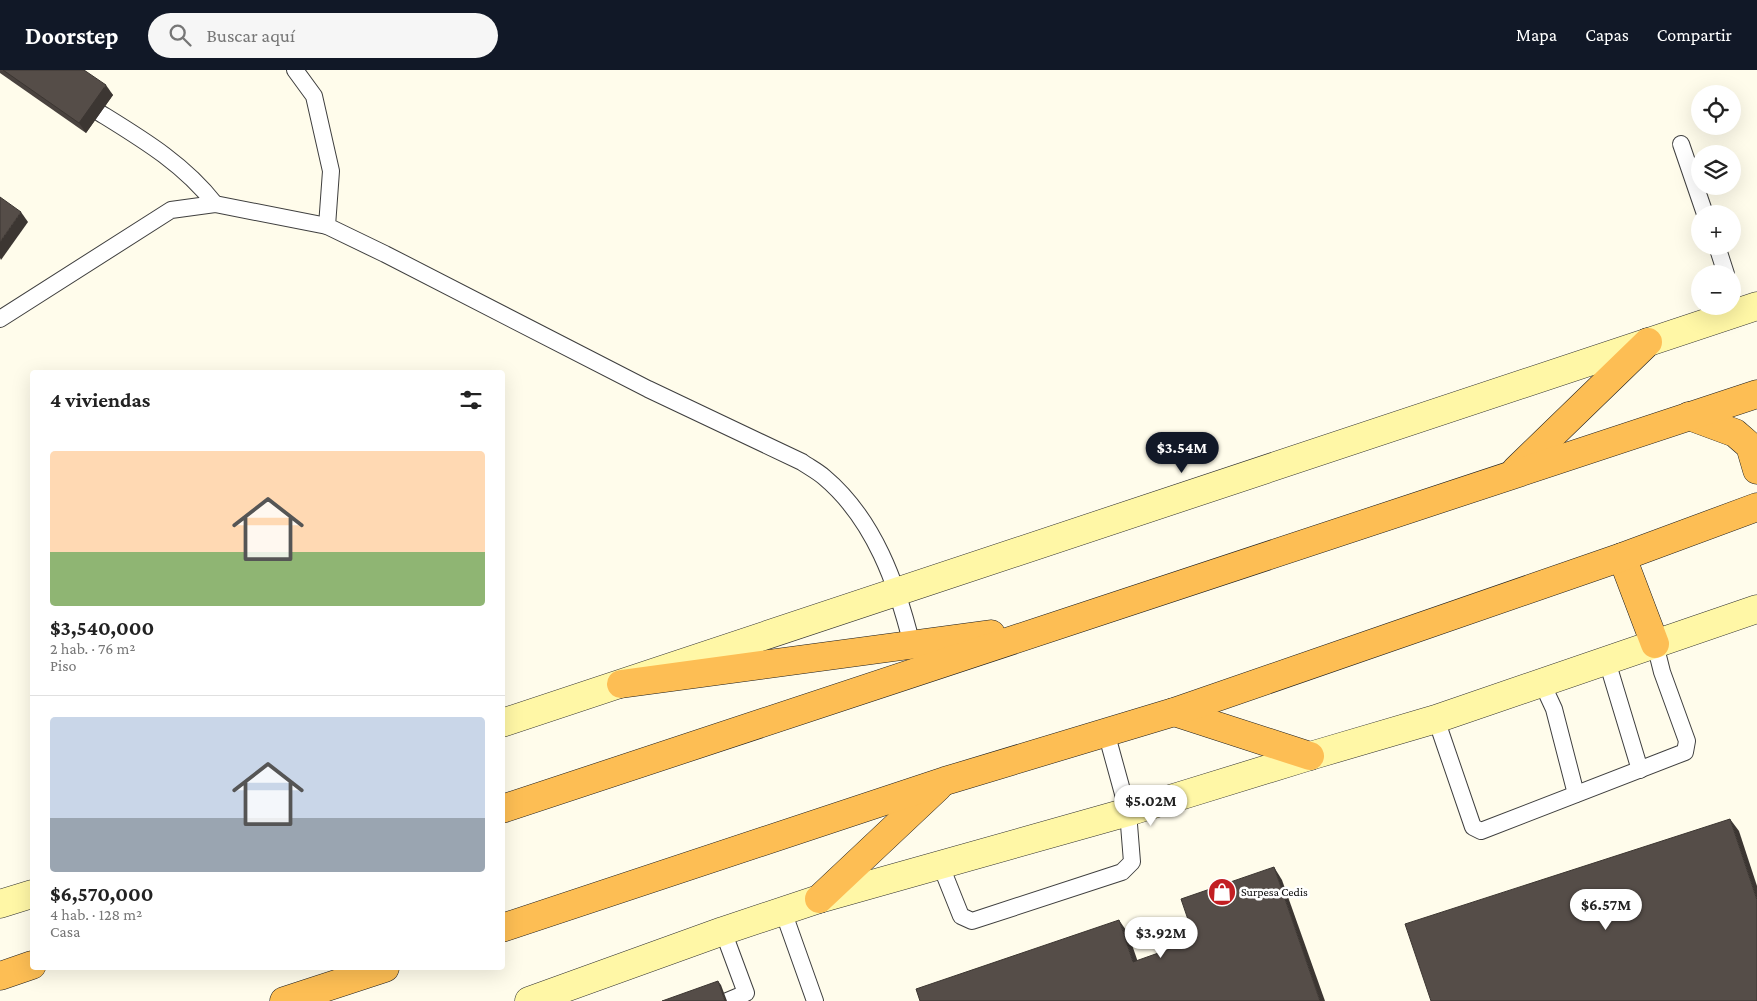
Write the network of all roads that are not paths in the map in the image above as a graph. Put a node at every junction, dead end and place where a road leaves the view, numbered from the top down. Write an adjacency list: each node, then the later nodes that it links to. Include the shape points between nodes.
1 (295, 70): 6 (lane, via 314,96 331,171)
2 (100, 113): 4 (lane, via 158,150 200,184)
3 (1681, 144): 5 (lane)
4 (215, 204): 6 (lane); 8 (lane, via 171,210)
5 (1702, 205)
6 (327, 226): 17 (lane, via 648,389 802,462 824,478 871,533)
7 (1742, 304): 9 (main road)
8 (0, 319)
9 (1648, 342): 13 (highway); 17 (main road)
10 (1757, 394): 11 (highway)
11 (1689, 416): 12 (highway, via 1735,433 1750,446); 13 (highway)
12 (1757, 470)
13 (1512, 475): 19 (highway)
14 (1757, 479): 15 (highway)
15 (1750, 509): 16 (highway)
16 (1622, 557): 21 (highway); 25 (highway)
17 (897, 591): 20 (lane); 24 (main road)
18 (1757, 609): 21 (main road)
19 (1057, 626): 20 (highway); 33 (highway)
20 (912, 644): 24 (highway)
21 (1655, 644): 22 (main road); 30 (lane, via 1688,741 1685,752)
22 (1607, 661): 23 (main road); 30 (lane)
23 (1542, 683): 26 (main road); 32 (lane, via 1554,709)
24 (621, 684): 27 (main road)
25 (1174, 712): 28 (highway); 29 (highway)
26 (1436, 719): 29 (main road); 32 (lane, via 1473,827 1481,831)
27 (505, 722)
28 (1106, 732): 31 (highway); 34 (lane)
29 (1310, 756): 34 (main road)
30 (1640, 770): 32 (lane)
31 (945, 781): 37 (highway); 40 (highway)
32 (1576, 794)
33 (505, 808)
34 (1128, 812): 35 (main road); 35 (lane, via 1132,862 1122,872 972,921 961,916)
35 (941, 866): 37 (main road)
36 (30, 895): 38 (main road)
37 (819, 899): 39 (main road)
38 (0, 904)
39 (783, 911): 41 (main road); 49 (lane)
40 (505, 927)
41 (724, 931): 45 (main road); 48 (lane, via 746,993)
42 (30, 966): 44 (highway)
43 (378, 970): 46 (highway)
44 (0, 976)
45 (556, 996): 47 (main road)
46 (284, 1001)
47 (529, 1001)
48 (727, 1001)
49 (815, 1001)

